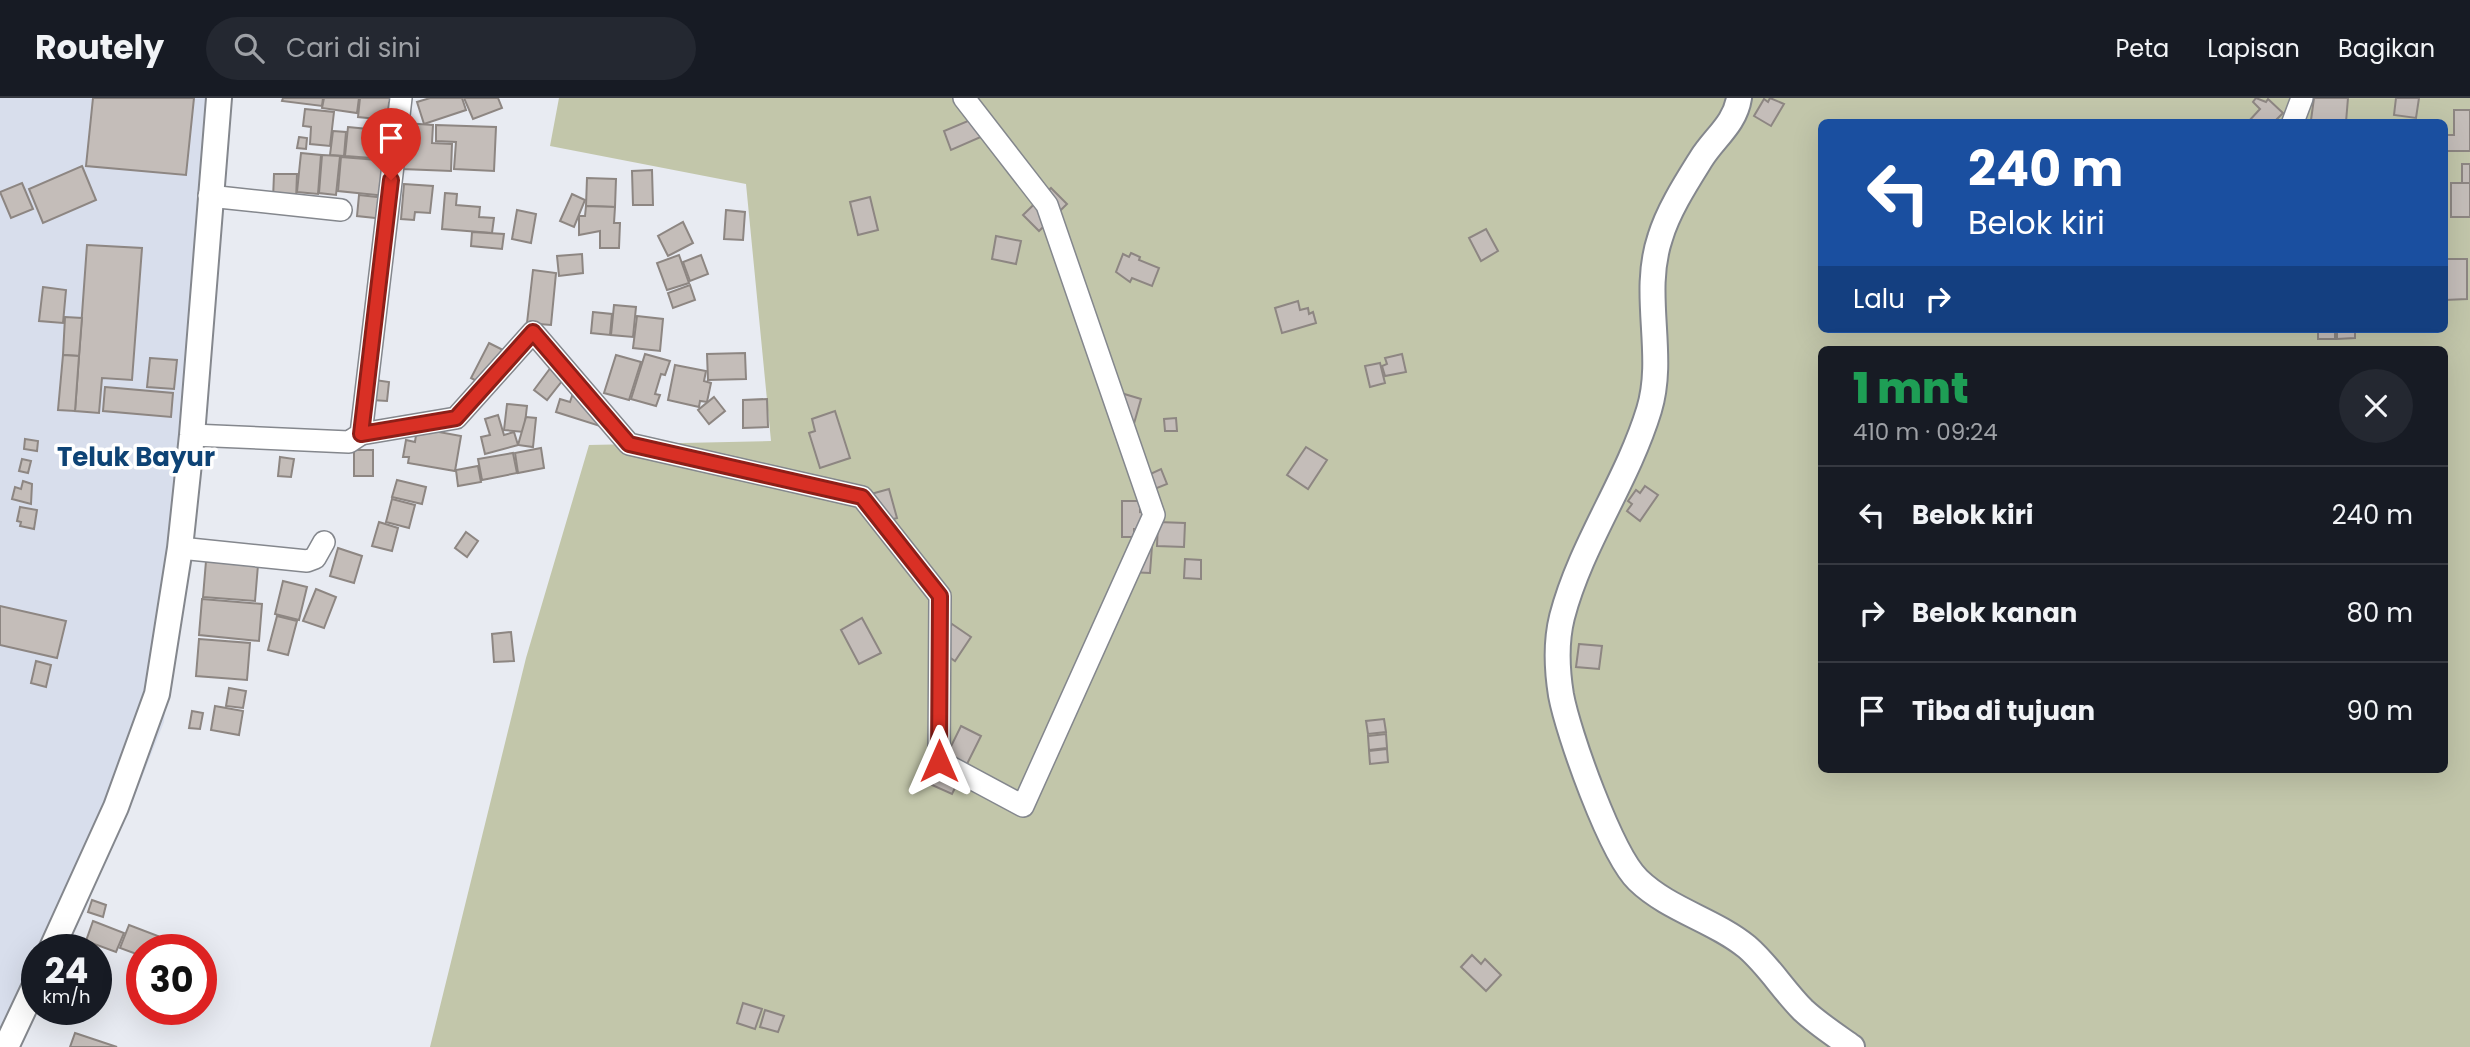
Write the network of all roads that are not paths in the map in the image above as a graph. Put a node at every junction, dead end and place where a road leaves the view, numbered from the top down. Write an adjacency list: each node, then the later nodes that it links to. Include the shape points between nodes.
1 (219, 98): 7 (street)
2 (401, 98): 9 (street)
3 (964, 98): 9 (street, via 1047,205 1154,515 1023,806 939,761 940,596 862,497 629,444 533,332 456,418)
4 (1739, 98): 16 (street, via 1737,111 1703,156 1660,236 1653,267 1655,391 1627,467 1573,580 1558,648 1561,696 1604,820 1619,856 1636,878 1656,895 1748,948 1802,1009)
5 (2302, 98): 6 (street)
6 (2294, 119)
7 (209, 196): 8 (street); 10 (street)
8 (341, 210)
9 (361, 434): 10 (street, via 349,442)
10 (192, 435): 12 (street)
11 (324, 542): 12 (street, via 315,558 307,561)
12 (180, 548): 13 (street, via 153,707 117,807)
13 (58, 934)
14 (21, 1015): 15 (street)
15 (6, 1047)
16 (1852, 1047)

